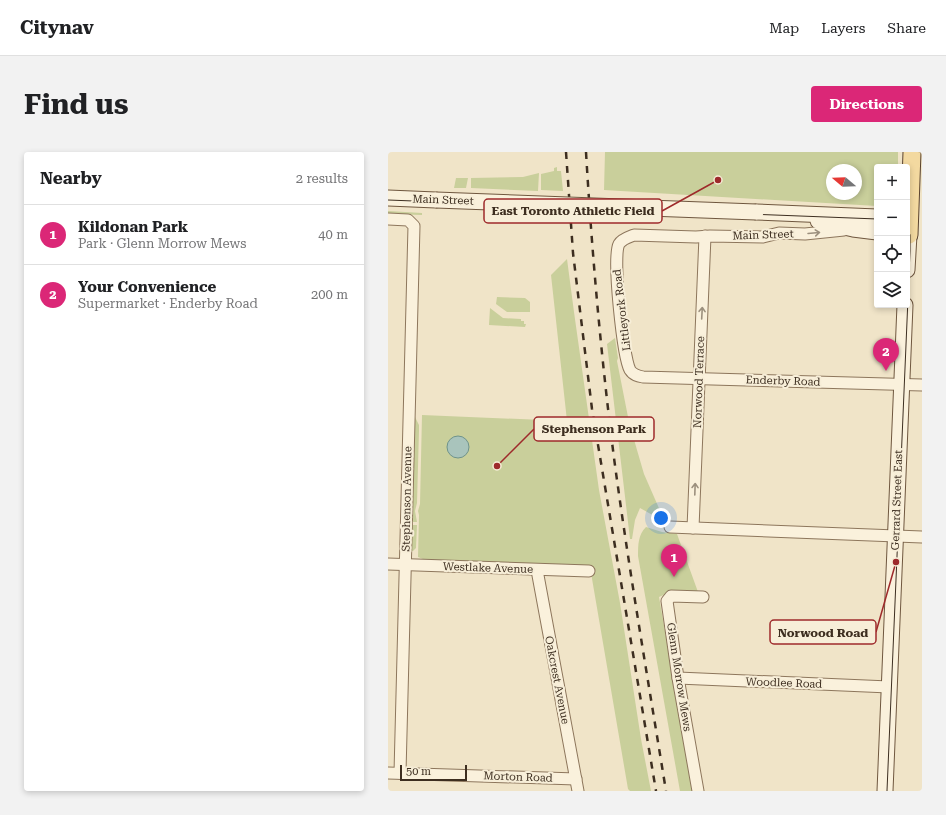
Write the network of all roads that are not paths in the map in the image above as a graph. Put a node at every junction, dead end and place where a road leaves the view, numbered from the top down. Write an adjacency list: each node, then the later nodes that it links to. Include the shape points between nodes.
1 (912, 152): 7 (main road)
2 (388, 198): 3 (street, Main Street, bridge)
3 (786, 214): 4 (street, Main Street); 8 (street, Main Street)
4 (874, 217)
5 (388, 219): 6 (street, Main Street, via 408,220)
6 (413, 225): 23 (street, Stephenson Avenue)
7 (911, 229): 12 (street)
8 (852, 230): 9 (street, Main Street); 10 (street, Main Street, one-way to 8, via 763,237 779,233 805,234)
9 (874, 232)
10 (705, 236): 11 (street, Main Street, via 634,234); 15 (street, Norwood Terrace, one-way to 10)
11 (626, 238): 14 (street, Littleyork Road, via 619,245 616,279 629,366 631,372)
12 (910, 239)
13 (906, 308): 16 (street, Gerrard Street East)
14 (643, 377): 15 (street, Enderby Road)
15 (699, 380): 16 (street, Enderby Road, via 711,378); 19 (street, Norwood Terrace, one-way to 15)
16 (902, 384): 17 (street, Enderby Road); 20 (street, Gerrard Street East)
17 (922, 385)
18 (670, 527): 19 (street)
19 (693, 528): 20 (street)
20 (896, 536): 21 (street); 28 (street, Gerrard Street East)
21 (922, 537)
22 (388, 564): 23 (street, Westlake Avenue)
23 (406, 565): 24 (street, Westlake Avenue); 30 (street, Stephenson Avenue)
24 (537, 570): 25 (street, Westlake Avenue); 31 (street, Oakcrest Avenue)
25 (589, 571)
26 (703, 597): 27 (street, Glenn Morrow Mews, via 671,596 667,601)
27 (678, 678): 28 (street, Woodlee Road); 33 (street, Glenn Morrow Mews)
28 (890, 687): 34 (street, Gerrard Street East)
29 (388, 773): 30 (street, Morton Road)
30 (400, 773): 31 (street, Morton Road)
31 (576, 779): 32 (street, Oakcrest Avenue)
32 (578, 791)
33 (698, 791)
34 (885, 791)

